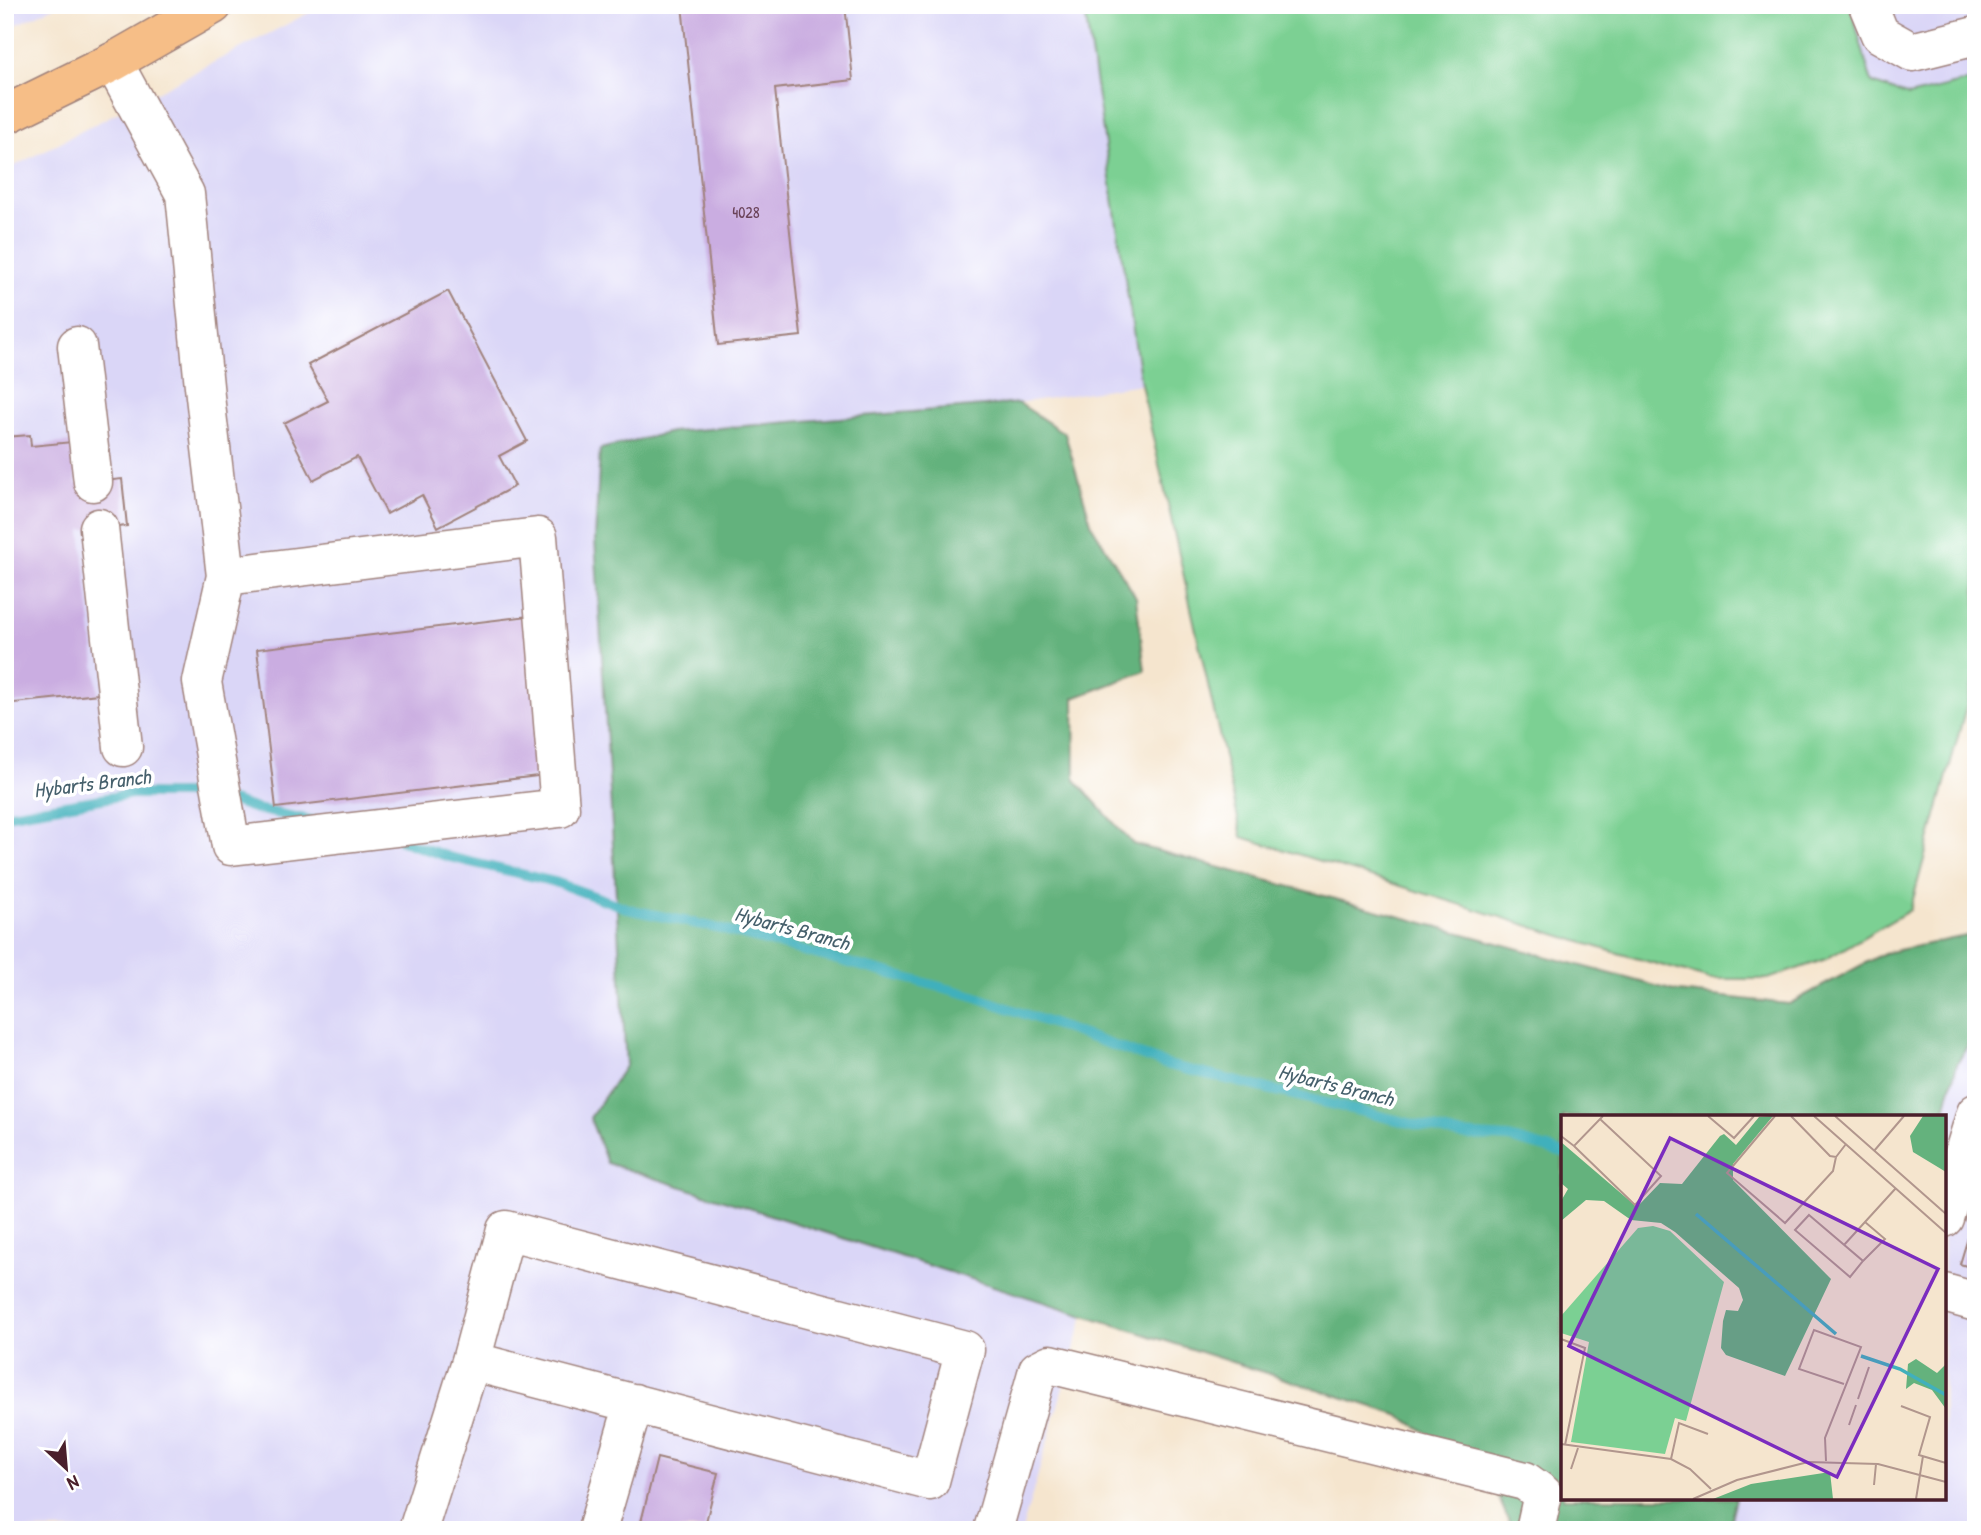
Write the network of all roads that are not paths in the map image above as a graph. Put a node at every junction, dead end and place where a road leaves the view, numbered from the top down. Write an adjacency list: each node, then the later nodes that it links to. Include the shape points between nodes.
1 (213, 5): 4 (main road)
2 (1868, 5): 3 (lane, via 1880,34 1912,52)
3 (1976, 36)
4 (113, 62): 5 (main road); 9 (lane, via 185,194)
5 (5, 115)
6 (77, 346): 7 (lane)
7 (93, 482)
8 (99, 528): 10 (lane)
9 (226, 576): 9 (lane, via 538,537 560,808 231,846 202,682)
10 (123, 747)
11 (1976, 1113): 12 (lane)
12 (1946, 1212)
13 (1946, 1294): 14 (lane)
14 (1976, 1302)
15 (471, 1361): 16 (lane); 16 (lane, via 506,1230 965,1350 930,1481); 17 (lane)
16 (634, 1404): 18 (lane)
17 (418, 1530)
18 (597, 1530)
19 (993, 1530): 20 (lane, via 1038,1370 1050,1364 1525,1481 1543,1494)
20 (1535, 1530)

